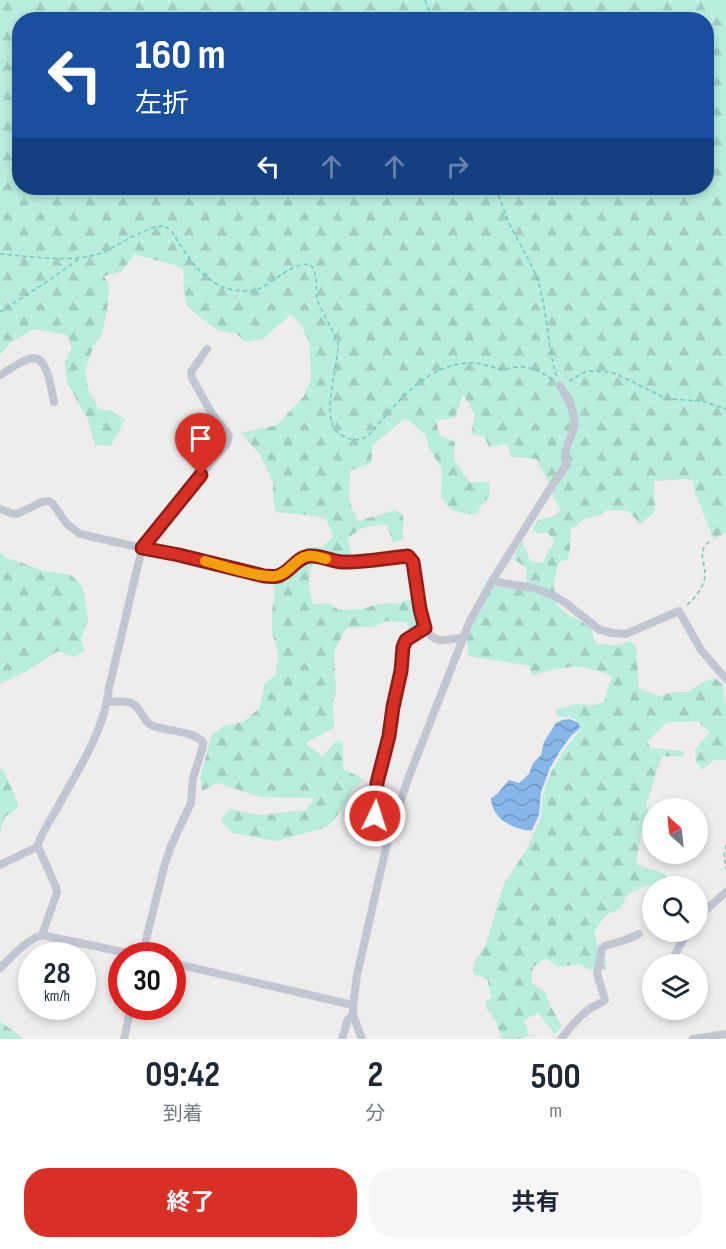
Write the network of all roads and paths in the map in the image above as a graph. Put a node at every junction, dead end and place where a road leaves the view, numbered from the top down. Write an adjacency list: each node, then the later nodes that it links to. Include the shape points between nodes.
1 (499, 195): 7 (path, via 539,283)
2 (0, 254): 3 (path)
3 (80, 258): 4 (path); 7 (path, via 112,249 161,226 171,230 200,271 231,290 258,290 290,270 310,264 316,272 317,300 338,342 331,416 335,430 349,439 369,435 421,382 455,364 532,368)
4 (0, 312)
5 (207, 349): 12 (street, via 192,378 229,435 227,443)
6 (0, 375): 8 (street, via 30,358 41,360)
7 (560, 386): 9 (path, via 586,371 611,372 667,399); 13 (street, via 571,403 574,427 565,450 567,464)
8 (54, 402)
9 (726, 409)
10 (0, 509): 12 (street, via 14,514 49,501 80,534)
11 (711, 540): 14 (path, via 702,551 705,579 694,599)
12 (142, 548): 15 (street, via 264,576 278,576 308,556 354,562 408,556 413,562); 18 (street)
13 (492, 581): 14 (street, via 550,594 600,630 612,633 626,634); 16 (street)
14 (679, 611): 17 (street, via 701,650)
15 (425, 628): 16 (street, via 436,639); 19 (street, via 406,640 403,647 377,783 375,816)
16 (462, 638): 19 (street)
17 (726, 679)
18 (107, 702): 21 (street, via 87,755); 27 (street, via 132,703 151,725 200,739 203,746 193,778 191,803 164,867 142,956)
19 (387, 843): 30 (street)
20 (726, 845): 23 (path)
21 (37, 847): 22 (street); 27 (street, via 57,893)
22 (0, 865)
23 (726, 870)
24 (726, 892): 25 (street)
25 (708, 908)
26 (639, 934): 37 (street, via 602,949 597,974 604,1000 579,1018)
27 (42, 935): 29 (street, via 28,942)
28 (186, 966): 30 (street)
29 (0, 968)
30 (353, 1005): 31 (street)
31 (354, 1015): 35 (street, via 348,1019); 36 (street)
32 (128, 1020): 34 (street)
33 (726, 1034): 38 (street)
34 (124, 1039)
35 (342, 1039)
36 (362, 1039)
37 (561, 1039)
38 (693, 1039)

